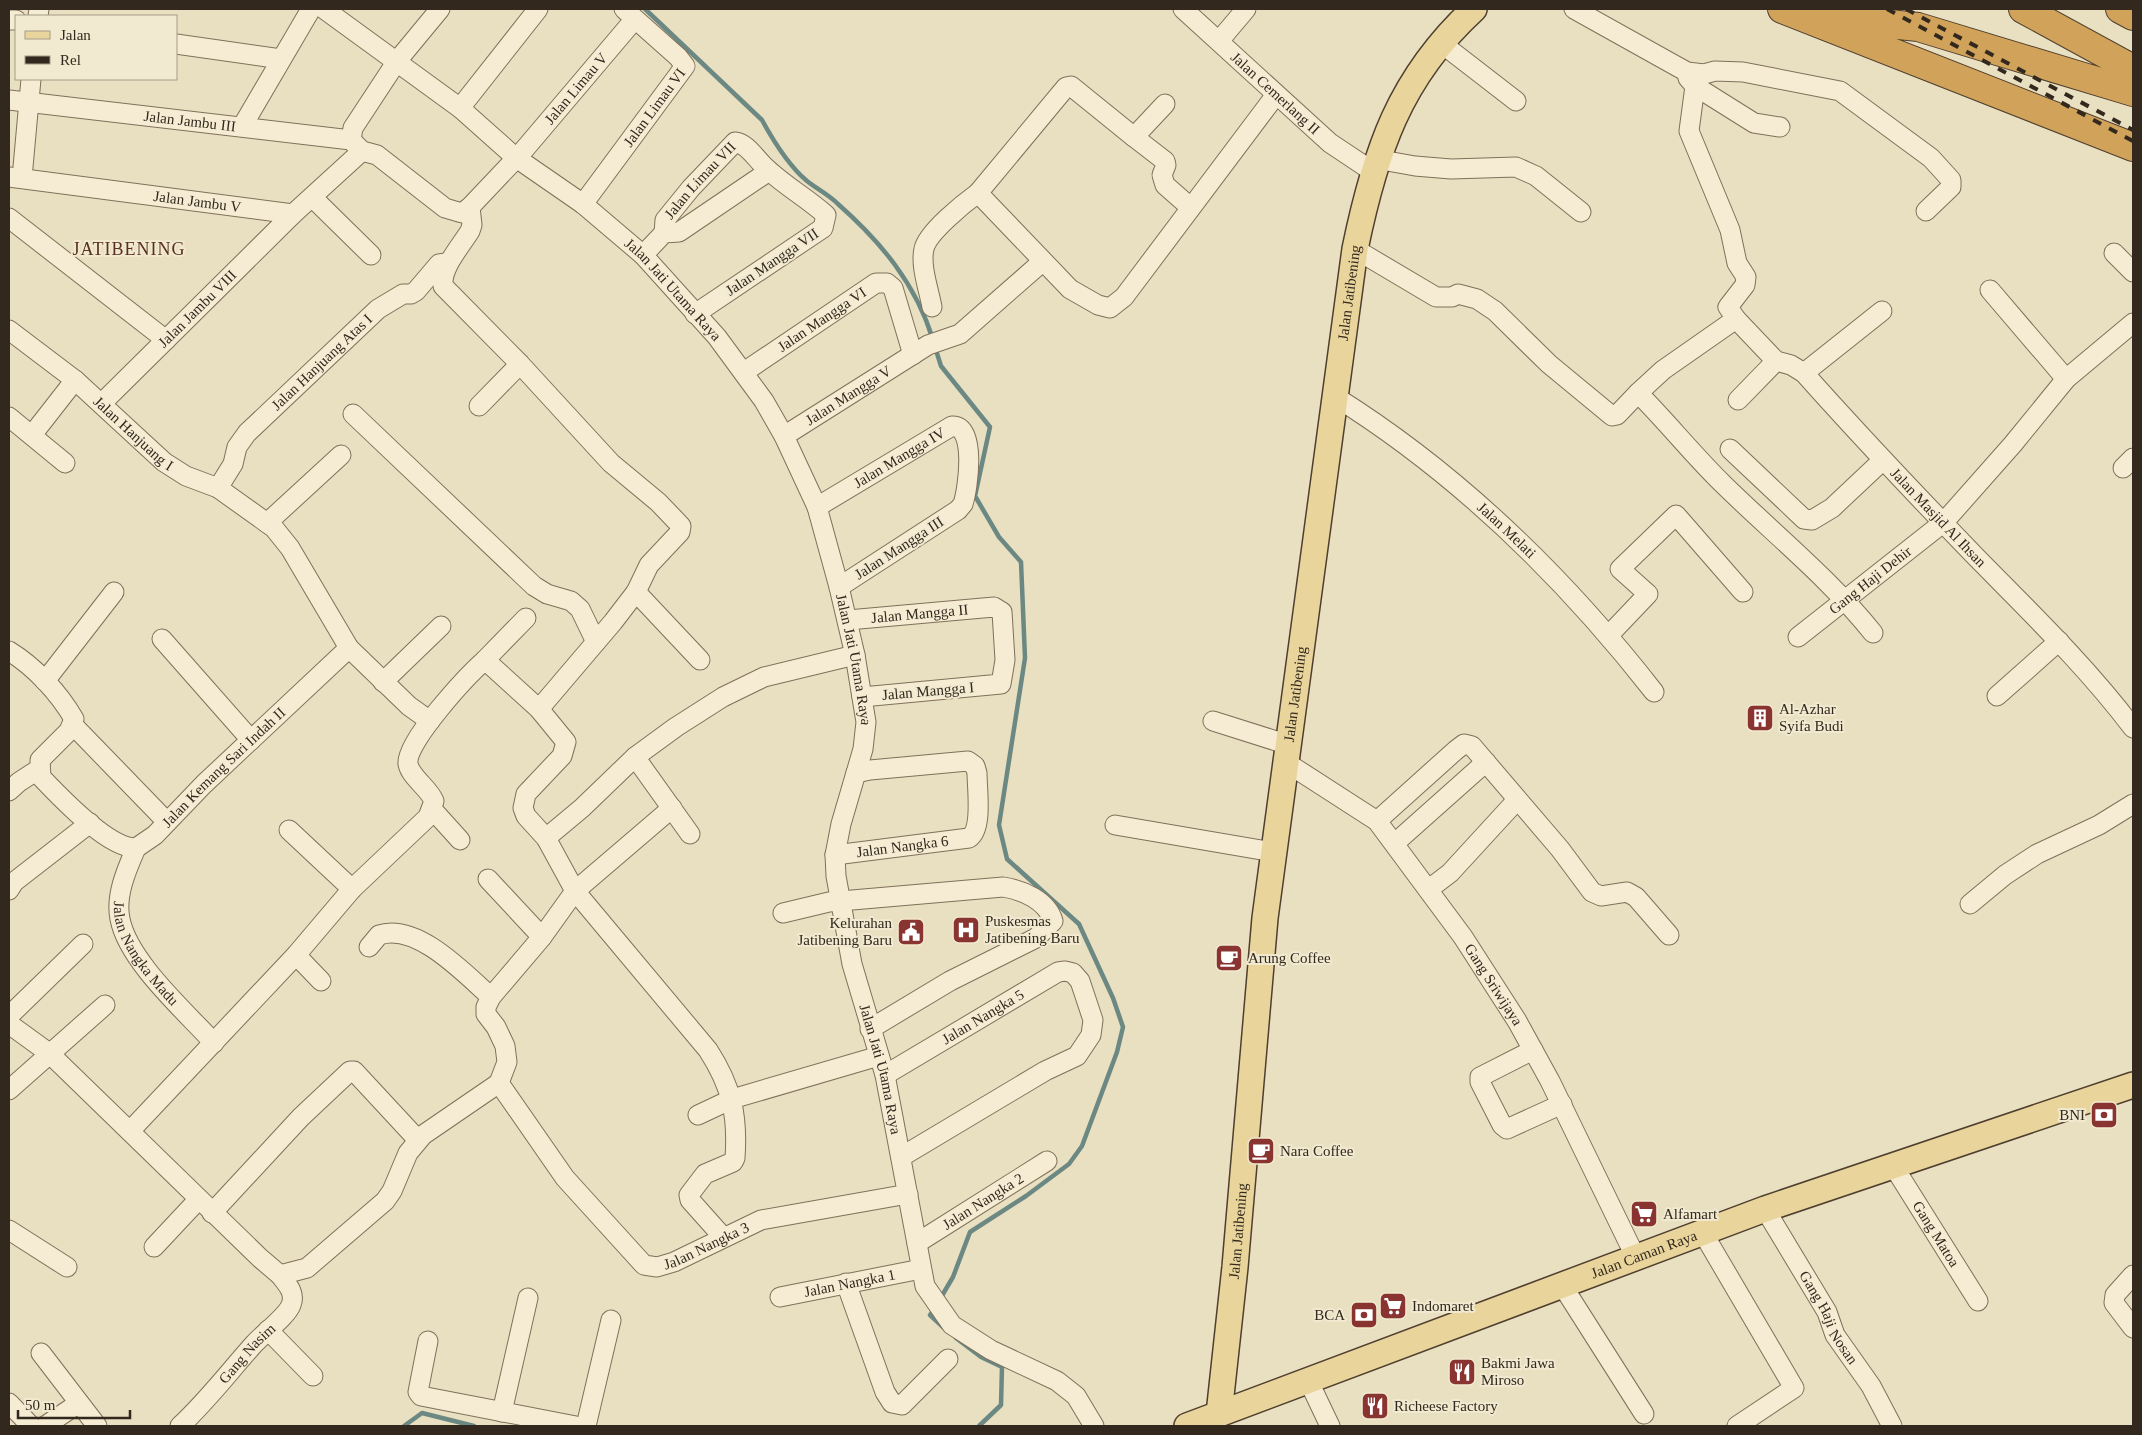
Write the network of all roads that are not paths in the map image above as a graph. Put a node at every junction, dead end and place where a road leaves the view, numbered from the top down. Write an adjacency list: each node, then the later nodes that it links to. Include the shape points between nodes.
1 (311, 9): 18 (street)
2 (440, 9): 19 (street)
3 (538, 9): 29 (street)
4 (1183, 9): 15 (street, Jalan Cemerlang II)
5 (1246, 9): 15 (street)
6 (1474, 9): 16 (main road, Jalan Jatibening)
7 (1574, 9): 21 (street)
8 (1782, 9): 34 (highway)
9 (1820, 9): 23 (highway, via 1880,23 1918,27)
10 (2023, 9): 20 (highway)
11 (2120, 9): 14 (highway)
12 (335, 12): 19 (street, Jalan Jati Utama Raya)
13 (629, 14): 35 (street, Jalan Limau V); 41 (street, Jalan Limau VI, via 685,66)
14 (2133, 16)
15 (1218, 41): 24 (street, Jalan Cemerlang II)
16 (1441, 42): 26 (street); 36 (main road, Jalan Jatibening, via 1409,88)
17 (178, 44): 18 (street)
18 (281, 59): 30 (street)
19 (398, 61): 29 (street, Jalan Jati Utama Raya); 33 (street, via 353,128)
20 (2133, 69)
21 (1691, 79): 31 (street, via 1754,123); 44 (street, via 1715,71 1742,72 1840,91 1931,158 1951,180 1951,187); 60 (street, via 1689,131 1730,230 1737,263 1746,278 1745,285 1728,307)
22 (31, 80): 27 (street)
23 (2133, 92)
24 (1275, 96): 36 (street, Jalan Cemerlang II, via 1330,143); 43 (street)
25 (9, 100): 27 (street, Jalan Jambu III)
26 (1516, 101)
27 (29, 102): 30 (street, Jalan Jambu III); 38 (street)
28 (1165, 104): 32 (street)
29 (460, 108): 35 (street, Jalan Jati Utama Raya)
30 (244, 126): 33 (street, Jalan Jambu III)
31 (1780, 127)
32 (1134, 137): 39 (street, via 1071,86 1066,87); 43 (street, via 1165,162 1162,175 1165,185)
33 (356, 145): 40 (street); 42 (street, Jalan Jambu III, via 377,155 452,212 462,213)
34 (2133, 147)
35 (515, 157): 41 (street, Jalan Jati Utama Raya); 42 (street, Jalan Limau V)
36 (1374, 165): 45 (street, via 1450,169 1516,167 1536,176); 49 (main road, Jalan Jatibening)
37 (769, 171): 48 (street, via 679,232); 48 (street, Jalan Limau VII, via 742,143 735,142 665,220); 59 (street, Jalan Mangga VII, via 826,215 823,228)
38 (15, 178): 46 (street, Jalan Jambu V)
39 (978, 194): 53 (street); 57 (street, via 964,203 927,240 923,250)
40 (313, 198): 46 (street); 51 (street)
41 (584, 204): 52 (street, Jalan Jati Utama Raya)
42 (470, 207): 54 (street, via 470,231)
43 (1190, 207): 53 (street, via 1124,297 1110,308 1070,289)
44 (1926, 211)
45 (1581, 212)
46 (293, 214): 63 (street, Jalan Jambu VIII)
47 (9, 218): 63 (street)
48 (664, 233): 52 (street)
49 (1355, 249): 71 (street, via 1436,297 1458,294 1477,299 1612,416 1617,415); 72 (main road, Jalan Jatibening)
50 (2114, 253): 55 (street)
51 (371, 255)
52 (643, 255): 59 (street, Jalan Jati Utama Raya)
53 (1042, 262): 64 (street, Jalan Mangga V, via 960,334)
54 (450, 263): 66 (street, via 442,278 443,286); 84 (street, Jalan Hanjuang Atas I, via 439,264 411,294 403,294 378,309 246,432 237,447 233,464)
55 (2133, 272)
56 (1990, 290): 69 (street)
57 (932, 307)
58 (1882, 310): 68 (street)
59 (695, 314): 67 (street, Jalan Jati Utama Raya)
60 (1736, 319): 65 (street, Jalan Masjid Al Ihsan); 71 (street, via 1663,370)
61 (2133, 323): 69 (street, Gang Haji Dehir)
62 (9, 330): 70 (street, Jalan Hanjuang I)
63 (166, 340): 74 (street, Jalan Jambu VIII)
64 (928, 347): 67 (street, Jalan Mangga VI, via 893,288 887,283 876,283); 79 (street, Jalan Mangga V)
65 (1776, 361): 68 (street, Jalan Masjid Al Ihsan); 73 (street)
66 (520, 364): 75 (street); 91 (street, via 612,463 681,526 680,532 649,565)
67 (744, 372): 79 (street, Jalan Jati Utama Raya)
68 (1804, 373): 82 (street, Jalan Masjid Al Ihsan)
69 (2066, 379): 87 (street, Gang Haji Dehir)
70 (75, 380): 74 (street, Jalan Hanjuang I); 78 (street)
71 (1638, 393): 93 (street, via 1720,482)
72 (1334, 396): 98 (street, Jalan Melati, via 1376,422 1449,477 1553,574); 120 (main road, Jalan Jatibening)
73 (1738, 400)
74 (102, 403): 84 (street, Jalan Hanjuang I, via 164,462 186,476)
75 (479, 406)
76 (353, 414): 102 (street, via 534,586 547,594 571,601 580,609)
77 (9, 417): 78 (street)
78 (32, 435): 83 (street)
79 (784, 436): 85 (street, Jalan Jati Utama Raya)
80 (1730, 449): 82 (street, via 1804,518 1812,520 1832,508)
81 (341, 455): 88 (street)
82 (1883, 460): 87 (street, Jalan Masjid Al Ihsan)
83 (65, 463)
84 (218, 488): 88 (street, Jalan Hanjuang I)
85 (817, 508): 86 (street, Jalan Mangga IV, via 955,425 965,435 969,449 965,499); 89 (street, Jalan Jati Utama Raya)
86 (958, 510): 89 (street, Jalan Mangga III)
87 (1944, 522): 93 (street, Gang Haji Dehir); 101 (street, Jalan Masjid Al Ihsan)
88 (267, 523): 103 (street, Jalan Hanjuang I, via 290,548)
89 (839, 587): 95 (street, Jalan Jati Utama Raya)
90 (114, 592): 108 (street)
91 (636, 592): 102 (street); 107 (street)
92 (1743, 592): 98 (street, via 1676,515 1620,569 1648,594)
93 (1847, 600): 97 (street); 99 (street, Gang Haji Dehir)
94 (526, 618): 106 (street)
95 (848, 620): 105 (street, Jalan Jati Utama Raya); 110 (street, Jalan Mangga II, via 994,607 1002,612 1005,660 1004,678 1001,684)
96 (441, 626): 109 (street)
97 (1873, 634)
98 (1609, 635): 111 (street, Jalan Melati)
99 (1798, 637)
100 (162, 639): 119 (street)
101 (2059, 640): 112 (street); 118 (street, Jalan Masjid Al Ihsan)
102 (596, 642): 114 (street)
103 (349, 648): 109 (street, Jalan Hanjuang I); 119 (street, Jalan Kemang Sari Indah II)
104 (9, 651): 108 (street)
105 (855, 655): 113 (street, Jalan Jati Utama Raya); 121 (street, via 743,685)
106 (485, 660): 114 (street); 115 (street)
107 (700, 660)
108 (45, 681): 117 (street, via 68,709 74,719)
109 (383, 682): 115 (street, Jalan Hanjuang I)
110 (995, 685): 113 (street, Jalan Mangga I)
111 (1654, 692)
112 (1997, 696)
113 (862, 697): 124 (street, Jalan Jati Utama Raya, via 866,722)
114 (539, 709): 136 (street, via 566,742 562,756 526,794 523,808)
115 (430, 721): 129 (street, via 415,741 408,763 431,794)
116 (1213, 721): 120 (street, Gang Sriwijaya)
117 (73, 725): 123 (street); 131 (street)
118 (2133, 728)
119 (251, 740): 131 (street, Jalan Kemang Sari Indah II)
120 (1288, 754): 130 (street, Gang Sriwijaya); 140 (main road, Jalan Jatibening)
121 (635, 757): 128 (street); 136 (street)
122 (1486, 762): 126 (street); 130 (street, via 1472,746 1464,744); 138 (street)
123 (39, 765): 125 (street); 132 (street, via 41,777)
124 (856, 773): 141 (street, Jalan Jati Utama Raya); 141 (street, Jalan Nangka 6, via 968,761 975,766 977,773 977,826 969,838)
125 (9, 791)
126 (1517, 800): 145 (street, via 1450,873); 150 (street, via 1592,892 1601,896 1631,894)
127 (2133, 804): 148 (street, via 2099,825 2037,854 2004,875)
128 (672, 808): 135 (street); 146 (street)
129 (432, 809): 137 (street); 144 (street, via 422,823)
130 (1377, 821): 138 (street, Gang Sriwijaya)
131 (167, 822): 139 (street, Jalan Kemang Sari Indah II)
132 (90, 823): 139 (street, via 121,846); 143 (street)
133 (1115, 825): 140 (street)
134 (289, 830): 144 (street)
135 (690, 834)
136 (546, 838): 146 (street)
137 (460, 840)
138 (1395, 843): 145 (street, Gang Sriwijaya)
139 (136, 848): 161 (street, Jalan Nangka Madu, via 123,882 120,902 119,917 126,938 156,980)
140 (1273, 852): 207 (main road, Jalan Jatibening)
141 (835, 855): 147 (street, Jalan Jati Utama Raya)
142 (488, 879): 151 (street)
143 (11, 883)
144 (352, 889): 154 (street)
145 (1429, 889): 162 (street, Gang Sriwijaya, via 1493,983)
146 (575, 891): 151 (street); 169 (street, via 708,1050)
147 (839, 901): 149 (street); 160 (street, Jalan Jati Utama Raya); 160 (street, via 1003,886 1018,889 1034,898 1051,913 1053,921 1036,938 950,981)
148 (1970, 904)
149 (783, 914)
150 (1669, 935)
151 (542, 937): 156 (street)
152 (83, 944): 158 (street)
153 (369, 948): 156 (street, via 379,935 394,932 405,935 451,961)
154 (296, 955): 155 (street); 161 (street)
155 (321, 981)
156 (491, 998): 166 (street, via 486,1014 505,1046 506,1062)
157 (105, 1005): 163 (street)
158 (9, 1016)
159 (9, 1024): 163 (street, Gang Nasim)
160 (870, 1029): 164 (street, Jalan Jati Utama Raya)
161 (214, 1043): 172 (street)
162 (1533, 1050): 170 (street, Gang Sriwijaya); 170 (street, via 1480,1077 1502,1125 1507,1129)
163 (49, 1053): 168 (street); 172 (street, Gang Nasim)
164 (879, 1056): 165 (street, Jalan Jati Utama Raya); 169 (street)
165 (885, 1075): 174 (street, Jalan Jati Utama Raya); 174 (street, Jalan Nangka 5, via 1058,972 1073,973 1080,981 1090,1008 1092,1027 1091,1035 1077,1056 1045,1071)
166 (499, 1083): 173 (street, via 422,1134); 183 (street, Jalan Nangka 3, via 565,1178 644,1265 657,1267 674,1262)
167 (2133, 1085): 176 (main road, Jalan Caman Raya)
168 (9, 1090)
169 (732, 1099): 171 (street); 183 (street, via 737,1128 735,1161 705,1174 689,1195)
170 (1562, 1104): 186 (street, Gang Sriwijaya)
171 (698, 1115)
172 (130, 1131): 178 (street, Gang Nasim)
173 (418, 1140): 180 (street, via 354,1071 350,1071 301,1117); 188 (street, via 385,1201 307,1268)
174 (901, 1157): 177 (street, Jalan Jati Utama Raya)
175 (1047, 1161): 184 (street, Jalan Nangka 2)
176 (1894, 1167): 179 (main road, Jalan Caman Raya); 195 (street, Gang Matoa)
177 (908, 1194): 183 (street, Jalan Nangka 3, via 761,1220); 184 (street, Jalan Jati Utama Raya)
178 (198, 1200): 180 (street, Gang Nasim); 185 (street)
179 (1765, 1209): 182 (main road, Jalan Caman Raya); 219 (street, Gang Haji Nosan, via 1827,1312 1835,1335 1871,1386)
180 (212, 1213): 188 (street, Gang Nasim)
181 (9, 1230): 187 (street)
182 (1703, 1233): 186 (main road, Jalan Caman Raya); 218 (street, via 1794,1388)
183 (723, 1237)
184 (917, 1243): 190 (street, Jalan Jati Utama Raya)
185 (154, 1248)
186 (1636, 1258): 192 (main road, Jalan Caman Raya)
187 (66, 1267)
188 (280, 1275): 198 (street, Gang Nasim, via 291,1288 293,1298 291,1307)
189 (2133, 1275): 197 (street, via 2115,1295 2114,1303)
190 (923, 1278): 191 (street, Jalan Nangka 1); 215 (street, Jalan Jati Utama Raya, via 952,1325 992,1350 1058,1381 1076,1396)
191 (846, 1283): 193 (street, Jalan Nangka 1); 201 (street, via 881,1383 892,1403 902,1405)
192 (1562, 1285): 203 (main road, Jalan Caman Raya); 208 (street)
193 (780, 1297)
194 (528, 1298): 206 (street)
195 (1978, 1301)
196 (611, 1320): 214 (street)
197 (2133, 1328)
198 (268, 1330): 202 (street); 212 (street, Gang Nasim, via 203,1405)
199 (428, 1341): 206 (street, via 418,1392 421,1396)
200 (42, 1352): 205 (street)
201 (948, 1360)
202 (313, 1376)
203 (1309, 1382): 207 (main road, Jalan Caman Raya); 217 (street)
204 (9, 1403): 209 (street)
205 (79, 1403): 210 (street); 211 (street)
206 (502, 1412): 213 (street)
207 (1219, 1414): 216 (main road, Jalan Caman Raya)
208 (1644, 1414)
209 (31, 1426)
210 (45, 1426)
211 (96, 1426)
212 (180, 1426)
213 (576, 1426)
214 (586, 1426)
215 (1094, 1426)
216 (1186, 1426)
217 (1330, 1426)
218 (1737, 1426)
219 (1892, 1426)

